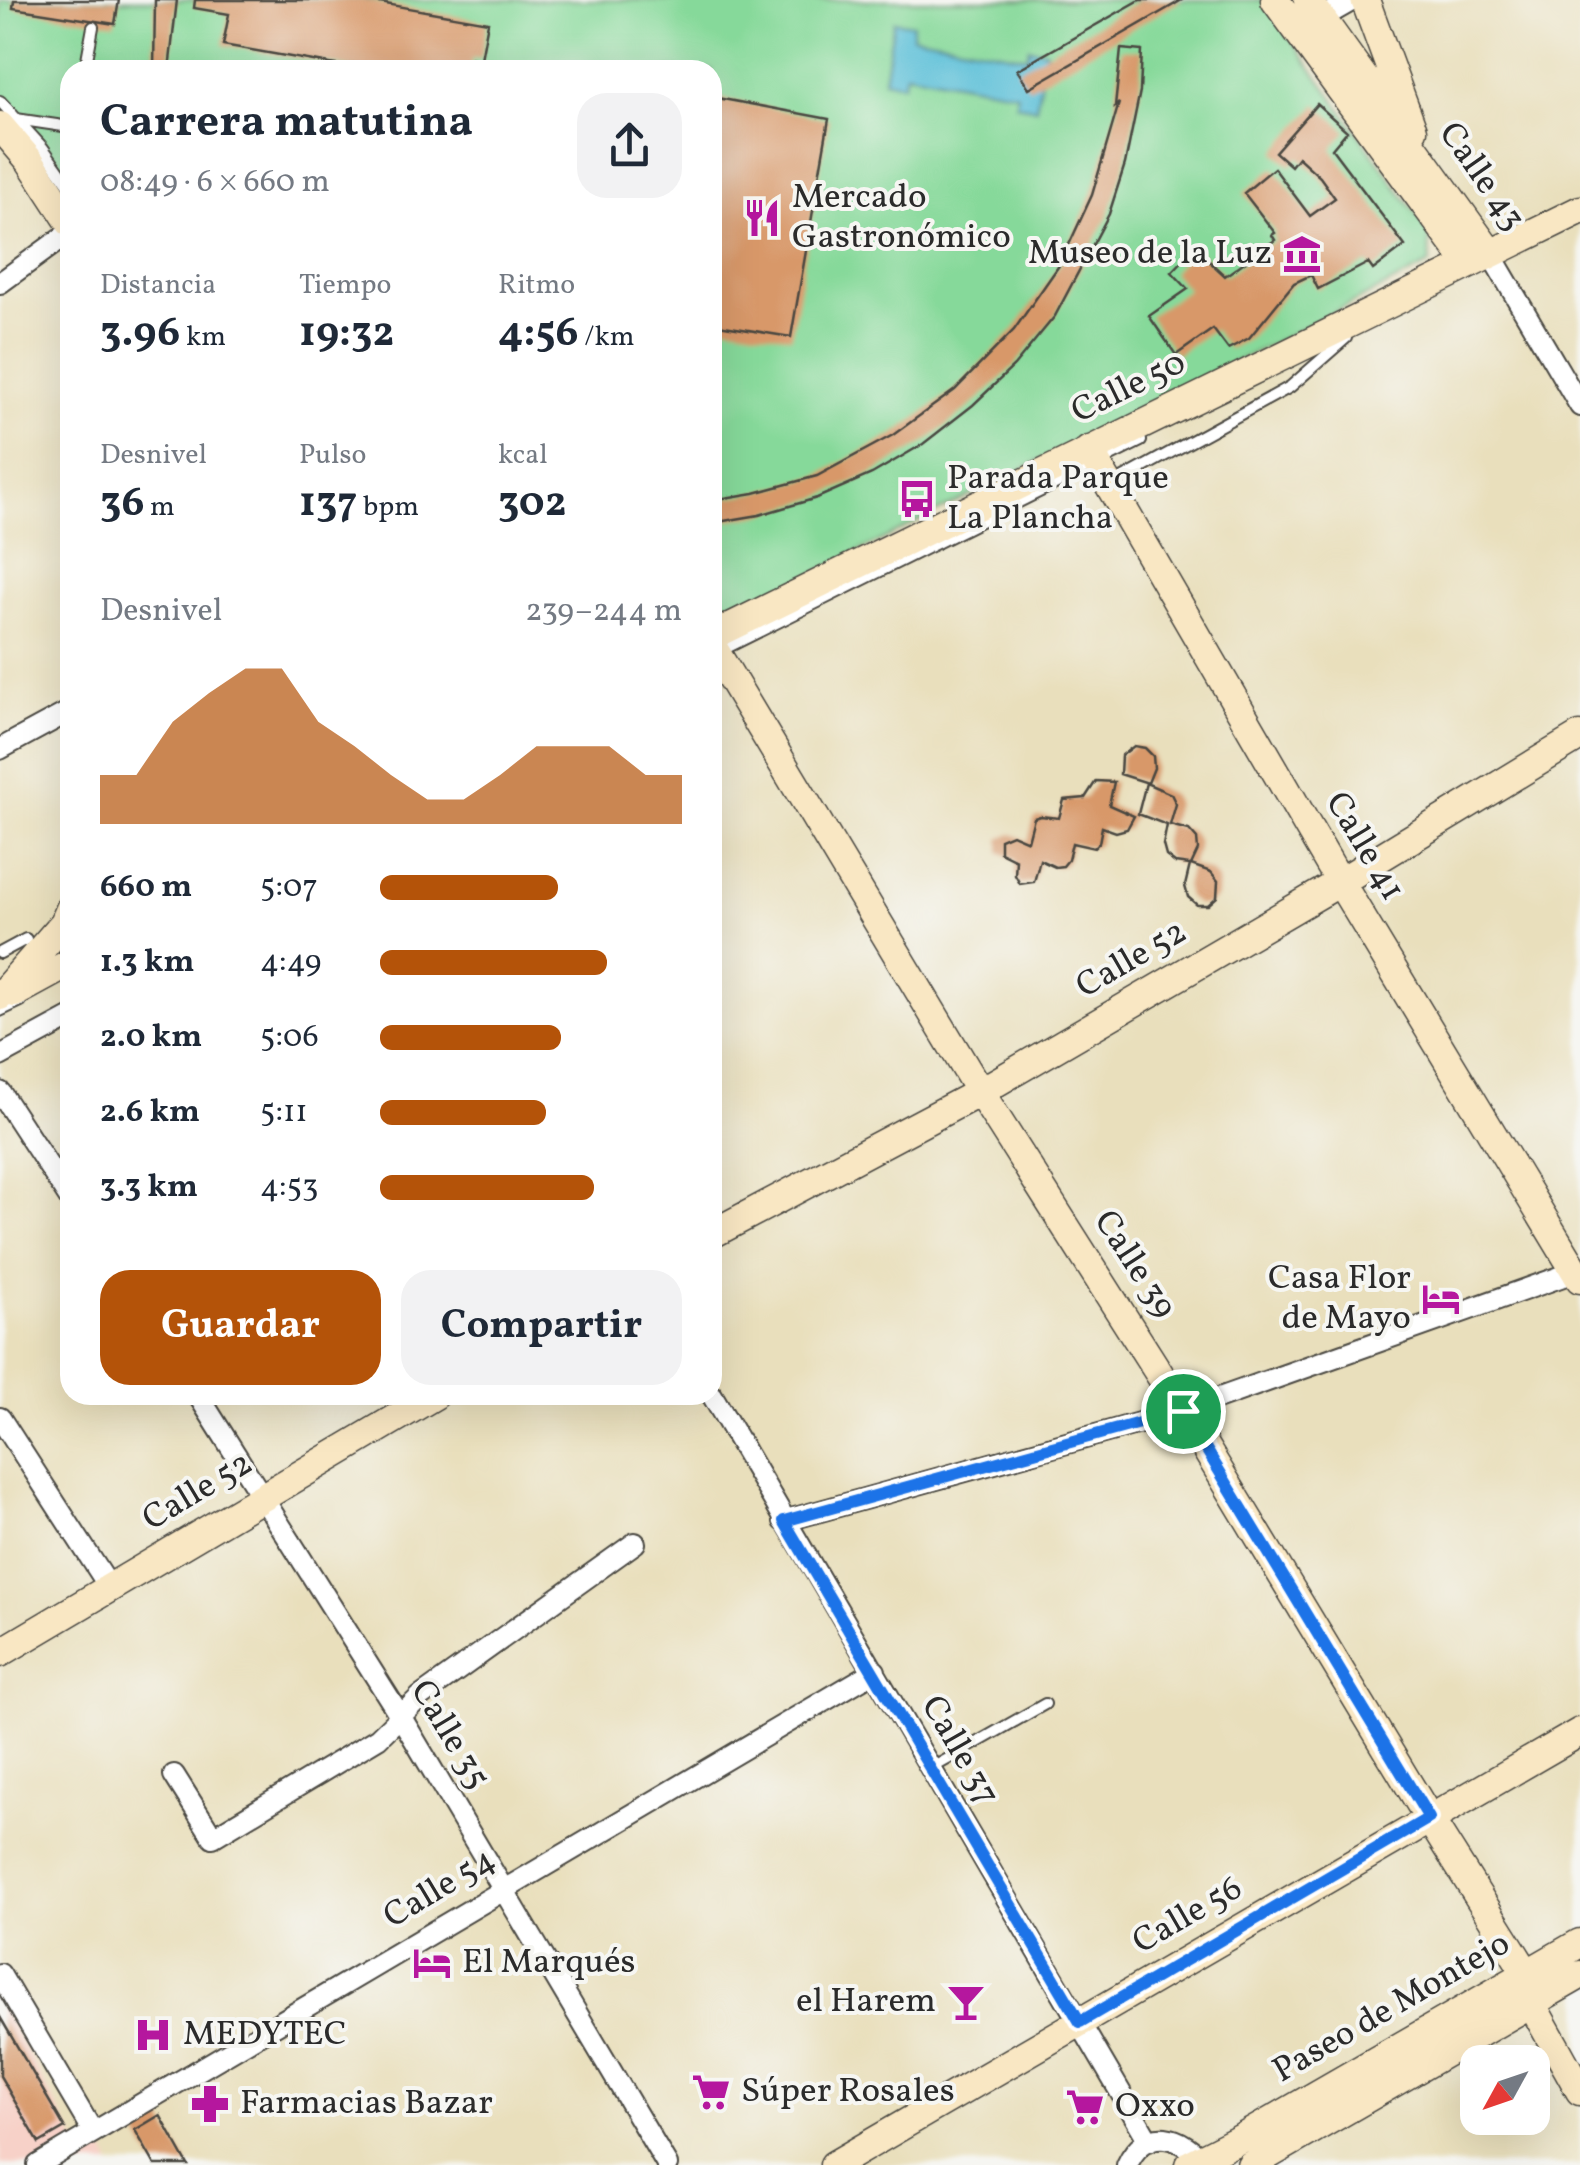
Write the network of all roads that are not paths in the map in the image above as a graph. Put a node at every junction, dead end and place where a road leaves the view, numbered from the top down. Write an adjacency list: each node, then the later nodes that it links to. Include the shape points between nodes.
1 (1275, 0): 4 (main road, Calle 43)
2 (1352, 0): 4 (street)
3 (1364, 0): 11 (main road)
4 (1309, 16): 11 (main road, Calle 43); 16 (main road, Calle 43)
5 (93, 26): 6 (lane)
6 (88, 60)
7 (0, 101): 9 (lane)
8 (0, 117): 9 (lane)
9 (8, 123): 10 (lane); 12 (lane, via 43,148); 13 (main road)
10 (60, 126)
11 (1427, 165): 16 (main road, Calle 43)
12 (60, 172)
13 (60, 207)
14 (1580, 210): 16 (main road, Calle 50)
15 (60, 239): 17 (street)
16 (1479, 258): 18 (lane, via 1474,268); 19 (street, Calle 43); 22 (main road, Calle 50)
17 (0, 283)
18 (1346, 338): 20 (lane); 22 (lane, via 1290,388)
19 (1580, 406)
20 (1204, 409)
21 (1150, 436): 22 (lane)
22 (1098, 466): 23 (main road, Calle 50); 28 (main road, Calle 41)
23 (722, 643)
24 (722, 660): 39 (main road, Calle 39)
25 (60, 716): 27 (street)
26 (1580, 736): 28 (main road, Calle 52)
27 (0, 749)
28 (1340, 882): 39 (main road, Calle 52); 42 (main road, Calle 41)
29 (60, 928): 34 (main road)
30 (26, 939): 31 (lane)
31 (0, 953)
32 (60, 974): 34 (main road)
33 (60, 975): 35 (lane)
34 (0, 999)
35 (0, 1011)
36 (60, 1023): 37 (street)
37 (0, 1056)
38 (0, 1092): 40 (street)
39 (980, 1092): 41 (main road, Calle 52); 46 (main road, Calle 39)
40 (60, 1182)
41 (722, 1229)
42 (1579, 1274): 46 (street)
43 (204, 1405): 48 (street, Calle 35)
44 (417, 1405): 48 (main road, Calle 52)
45 (718, 1405): 49 (street, Calle 37)
46 (1183, 1411): 49 (street); 59 (main road, Calle 39)
47 (0, 1418): 51 (street)
48 (264, 1497): 51 (main road, Calle 52); 55 (street, Calle 35)
49 (784, 1521): 53 (street, Calle 37)
50 (635, 1543): 55 (street)
51 (110, 1588): 52 (main road, Calle 52)
52 (0, 1653)
53 (875, 1671): 57 (street, Calle 37); 60 (street, Calle 54)
54 (1044, 1704): 57 (lane)
55 (400, 1717): 58 (street, via 378,1738 213,1837); 60 (street, Calle 35)
56 (1580, 1732): 59 (main road, Calle 56)
57 (932, 1768): 66 (street, Calle 37)
58 (174, 1775)
59 (1429, 1818): 63 (main road, Calle 39); 66 (main road, Calle 56)
60 (503, 1889): 68 (street, Calle 54); 72 (street, Calle 35)
61 (1580, 1943): 63 (main road, Paseo de Montejo)
62 (0, 1974): 68 (street)
63 (1527, 1974): 70 (main road, Paseo de Montejo)
64 (1580, 1975): 65 (main road)
65 (1531, 2003): 67 (main road); 75 (main road)
66 (1080, 2022): 69 (street, Calle 37); 73 (main road, Calle 56)
67 (1580, 2091)
68 (93, 2132): 71 (street, Calle 54)
69 (1148, 2141): 70 (street, via 1174,2138); 74 (street)
70 (1199, 2163)
71 (38, 2165)
72 (667, 2165)
73 (834, 2165)
74 (1127, 2165)
75 (1252, 2165)

